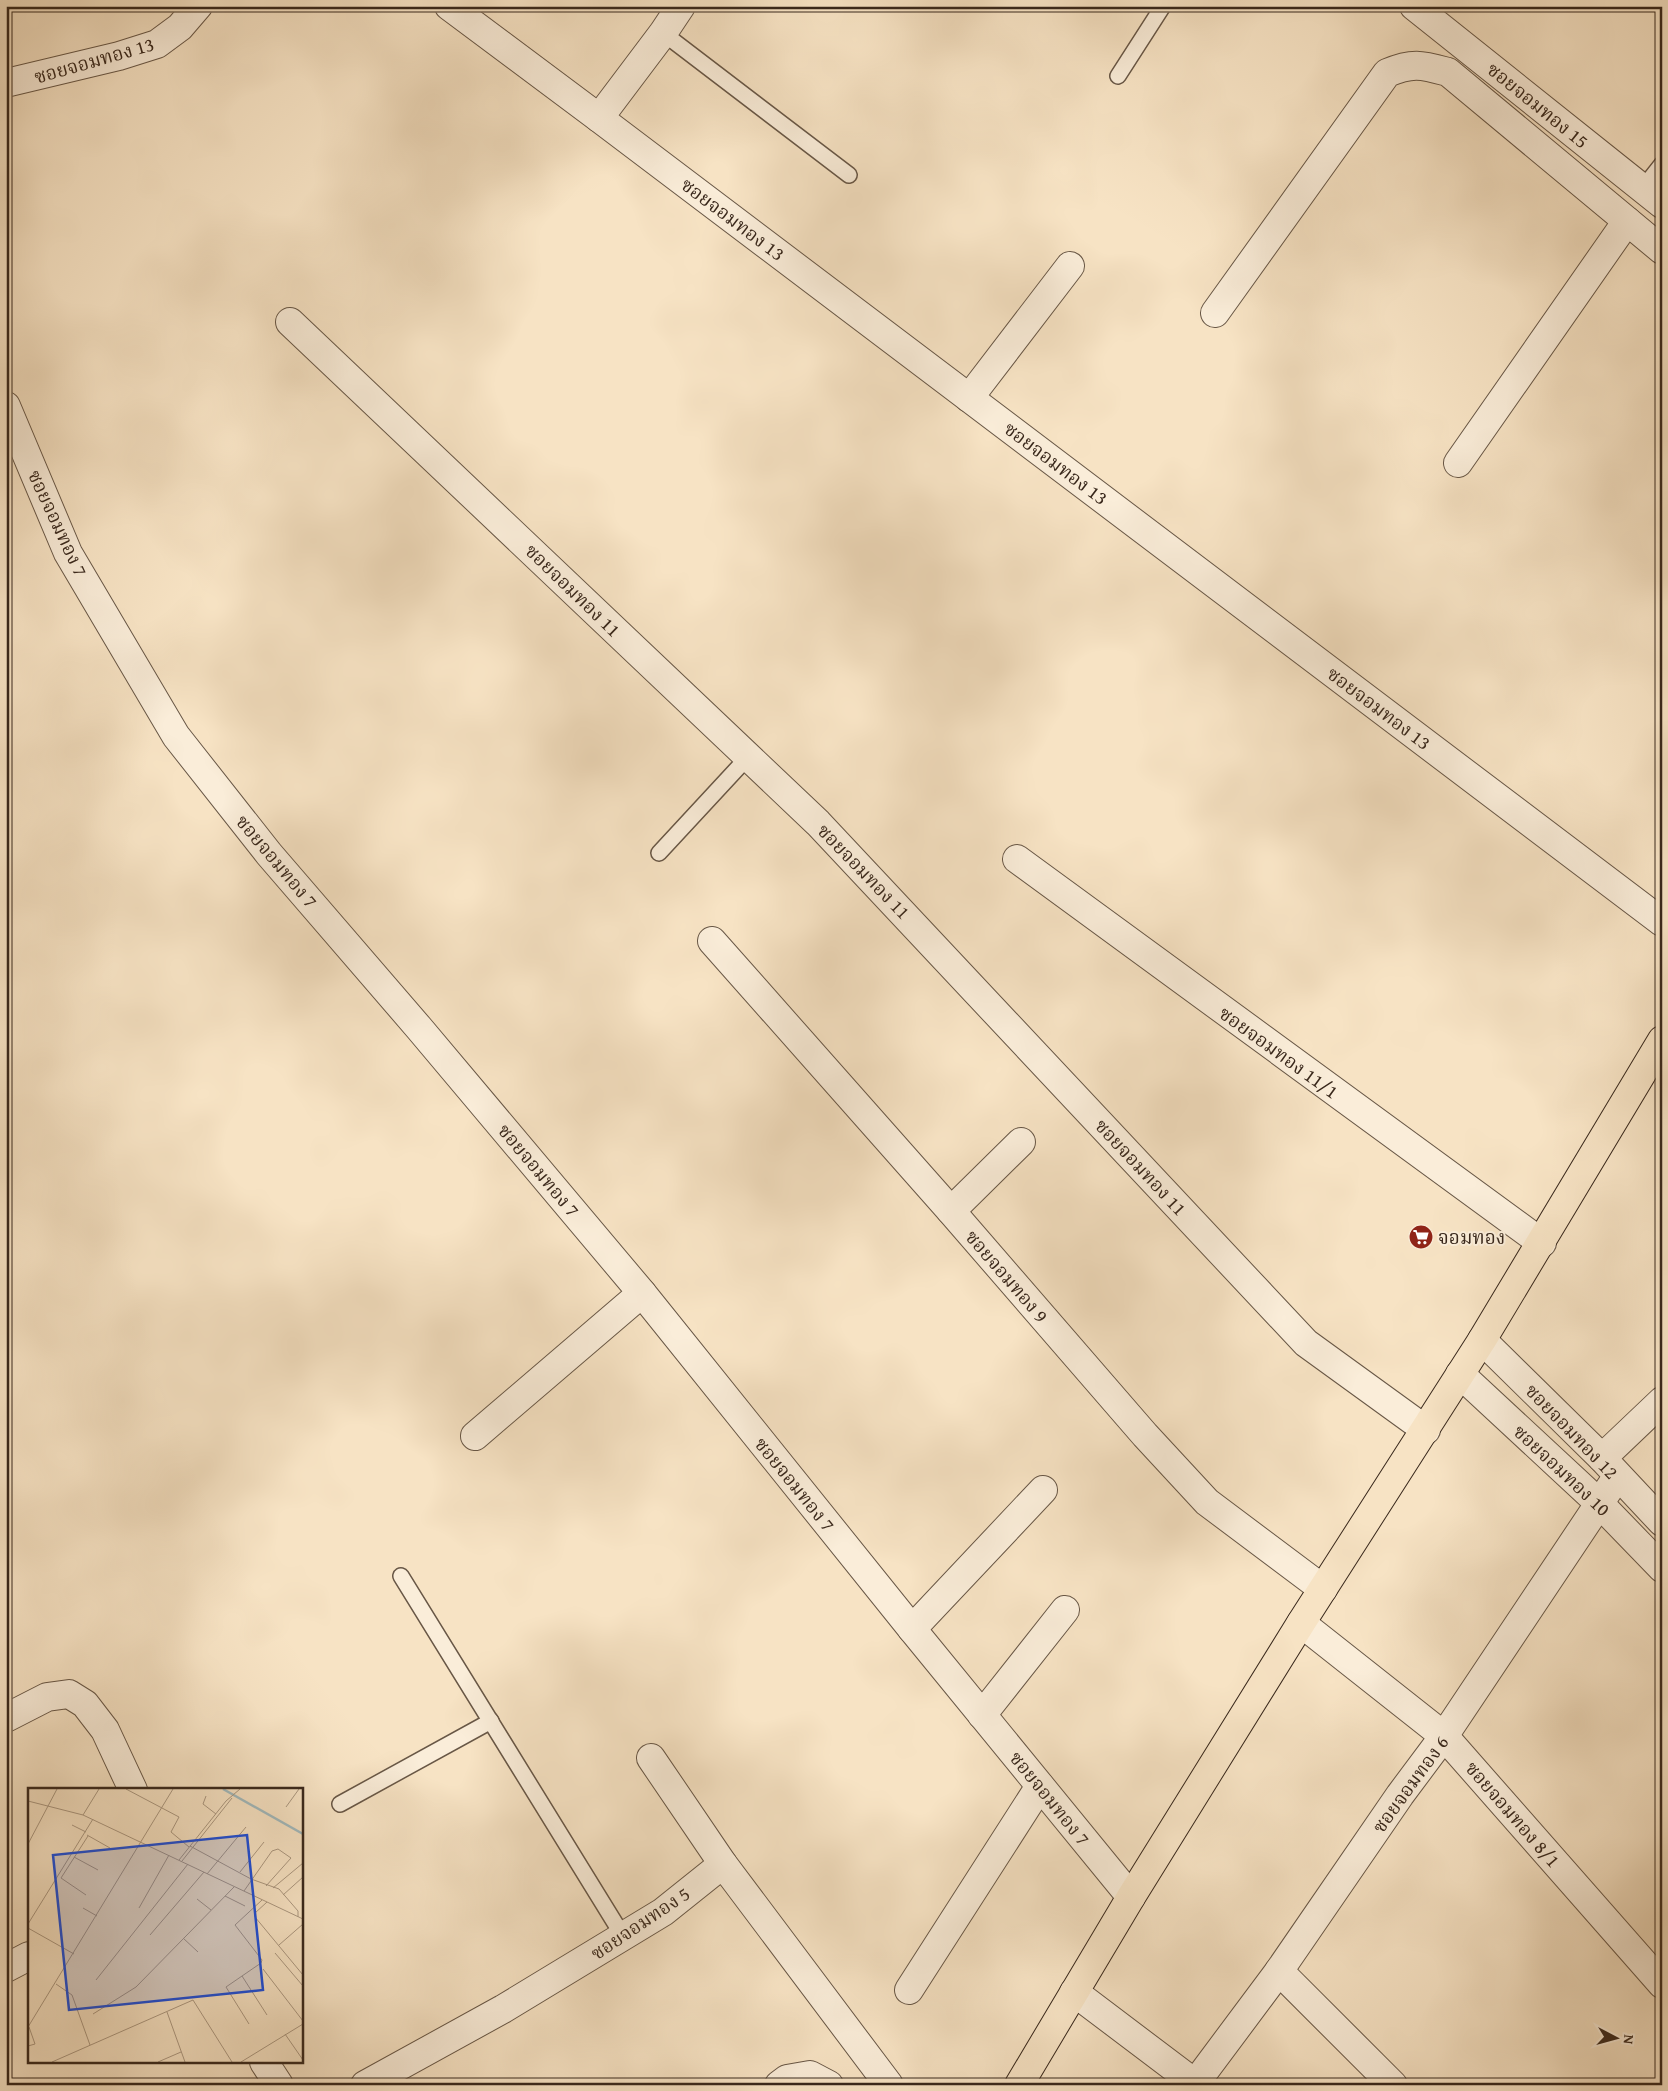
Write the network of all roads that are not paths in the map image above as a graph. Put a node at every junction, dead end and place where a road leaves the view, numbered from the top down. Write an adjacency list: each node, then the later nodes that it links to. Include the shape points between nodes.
1 (198, 6): 8 (street, ซอยจอมทอง 13, via 180,27 157,44)
2 (449, 6): 9 (street, ซอยจอมทอง 13)
3 (681, 6): 6 (street)
4 (1163, 6): 7 (lane)
5 (1417, 7): 12 (street, ซอยจอมทอง 15)
6 (663, 33): 9 (street); 11 (lane)
7 (1118, 76)
8 (6, 83)
9 (599, 118): 18 (street, ซอยจอมทอง 13)
10 (1662, 164): 12 (lane)
11 (848, 175)
12 (1652, 196)
13 (1627, 221): 14 (street); 16 (street, via 1448,72 1424,65 1404,66 1387,73); 20 (street)
14 (1662, 250)
15 (1070, 266): 18 (street)
16 (1215, 313)
17 (290, 322): 21 (street, ซอยจอมทอง 11)
18 (969, 398): 24 (street, ซอยจอมทอง 13)
19 (6, 406): 30 (street, ซอยจอมทอง 7, via 68,553 176,736 269,854)
20 (1458, 463)
21 (748, 757): 22 (lane); 34 (street, ซอยจอมทอง 11, via 866,872 1306,1343)
22 (659, 853)
23 (1017, 859): 29 (street, ซอยจอมทอง 11/1)
24 (1662, 922)
25 (712, 941): 28 (street, ซอยจอมทอง 9)
26 (1662, 1040): 29 (main road)
27 (1021, 1142): 28 (street)
28 (951, 1211): 42 (street, ซอยจอมทอง 9, via 1207,1502)
29 (1542, 1243): 31 (main road)
30 (642, 1293): 35 (street); 45 (street, ซอยจอมทอง 7)
31 (1482, 1340): 32 (main road); 36 (street, ซอยจอมทอง 12)
32 (1460, 1374): 34 (main road); 38 (street, ซอยจอมทอง 10)
33 (1662, 1401): 36 (street, ซอยจอมทอง 6)
34 (1426, 1430): 42 (main road)
35 (475, 1436)
36 (1610, 1468): 38 (street, ซอยจอมทอง 6); 39 (street, ซอยจอมทอง 12)
37 (1042, 1490): 45 (street)
38 (1599, 1504): 40 (street, ซอยจอมทอง 10); 49 (street, ซอยจอมทอง 6)
39 (1662, 1522)
40 (1662, 1568)
41 (401, 1576): 48 (lane)
42 (1323, 1589): 44 (main road)
43 (1065, 1610): 46 (street)
44 (1301, 1623): 49 (street, ซอยจอมทอง 8/1); 55 (main road)
45 (912, 1629): 46 (street, ซอยจอมทอง 7)
46 (982, 1715): 51 (street, ซอยจอมทอง 7)
47 (6, 1718): 52 (street, via 47,1697 69,1694 85,1704 105,1730)
48 (491, 1722): 53 (lane); 56 (lane)
49 (1444, 1736): 59 (street, ซอยจอมทอง 6); 60 (street, ซอยจอมทอง 8/1)
50 (651, 1758): 54 (street)
51 (1040, 1786): 55 (street, ซอยจอมทอง 7); 61 (street)
52 (132, 1788)
53 (340, 1804)
54 (723, 1864): 56 (street, ซอยจอมทอง 5, via 663,1912); 69 (street)
55 (1131, 1897): 62 (main road)
56 (623, 1936): 66 (street, ซอยจอมทอง 5, via 503,2009)
57 (28, 1957): 58 (street)
58 (6, 1968)
59 (1279, 1971): 64 (street, ซอยจอมทอง 6); 71 (street)
60 (1662, 1984)
61 (909, 1990)
62 (1074, 1992): 64 (street); 70 (main road)
63 (265, 2064): 65 (street)
64 (1195, 2084)
65 (279, 2085)
66 (365, 2085)
67 (780, 2085): 68 (street, via 787,2079 810,2075)
68 (829, 2085)
69 (889, 2085)
70 (1019, 2085)
71 (1393, 2085)

